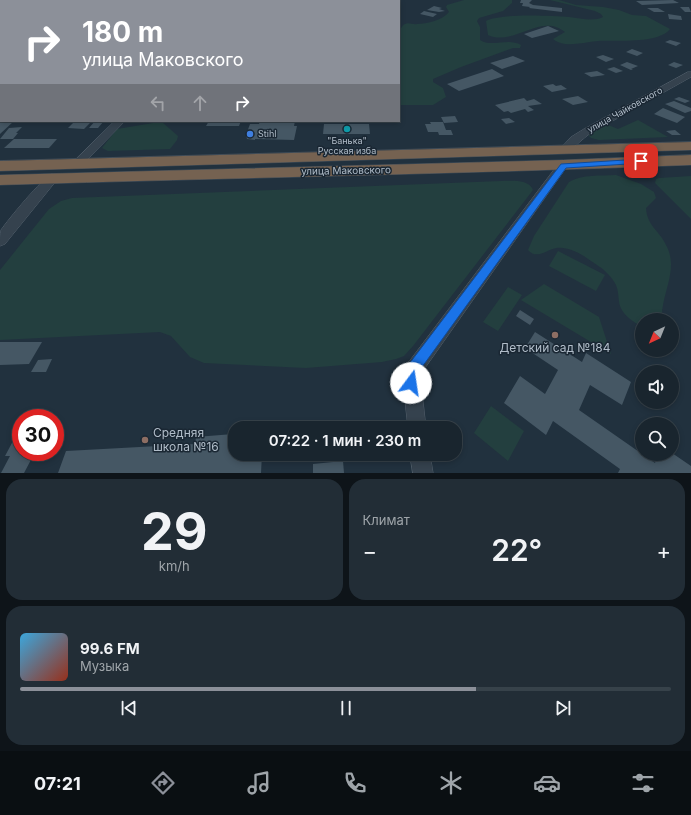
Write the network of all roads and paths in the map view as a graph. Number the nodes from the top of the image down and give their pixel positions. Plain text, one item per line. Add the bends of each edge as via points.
1 (691, 74) edge
2 (119, 122) edge
3 (691, 146) edge
4 (564, 158) junction
5 (691, 160) edge
6 (77, 164) junction
7 (0, 166) edge
8 (52, 178) junction
9 (0, 180) edge
10 (0, 241) edge
11 (416, 421) edge
12 (421, 461) edge
13 (423, 473) edge

1 - 4 street, улица Чайковского via 586,131 570,142
2 - 6 street
3 - 4 highway, улица Маковского via 636,147
4 - 5 highway, улица Маковского
4 - 6 highway, улица Маковского
4 - 8 highway, улица Маковского
4 - 11 street, улица Чайковского via 411,373
6 - 7 highway, улица Маковского
8 - 9 highway, улица Маковского
8 - 10 street
12 - 13 street

